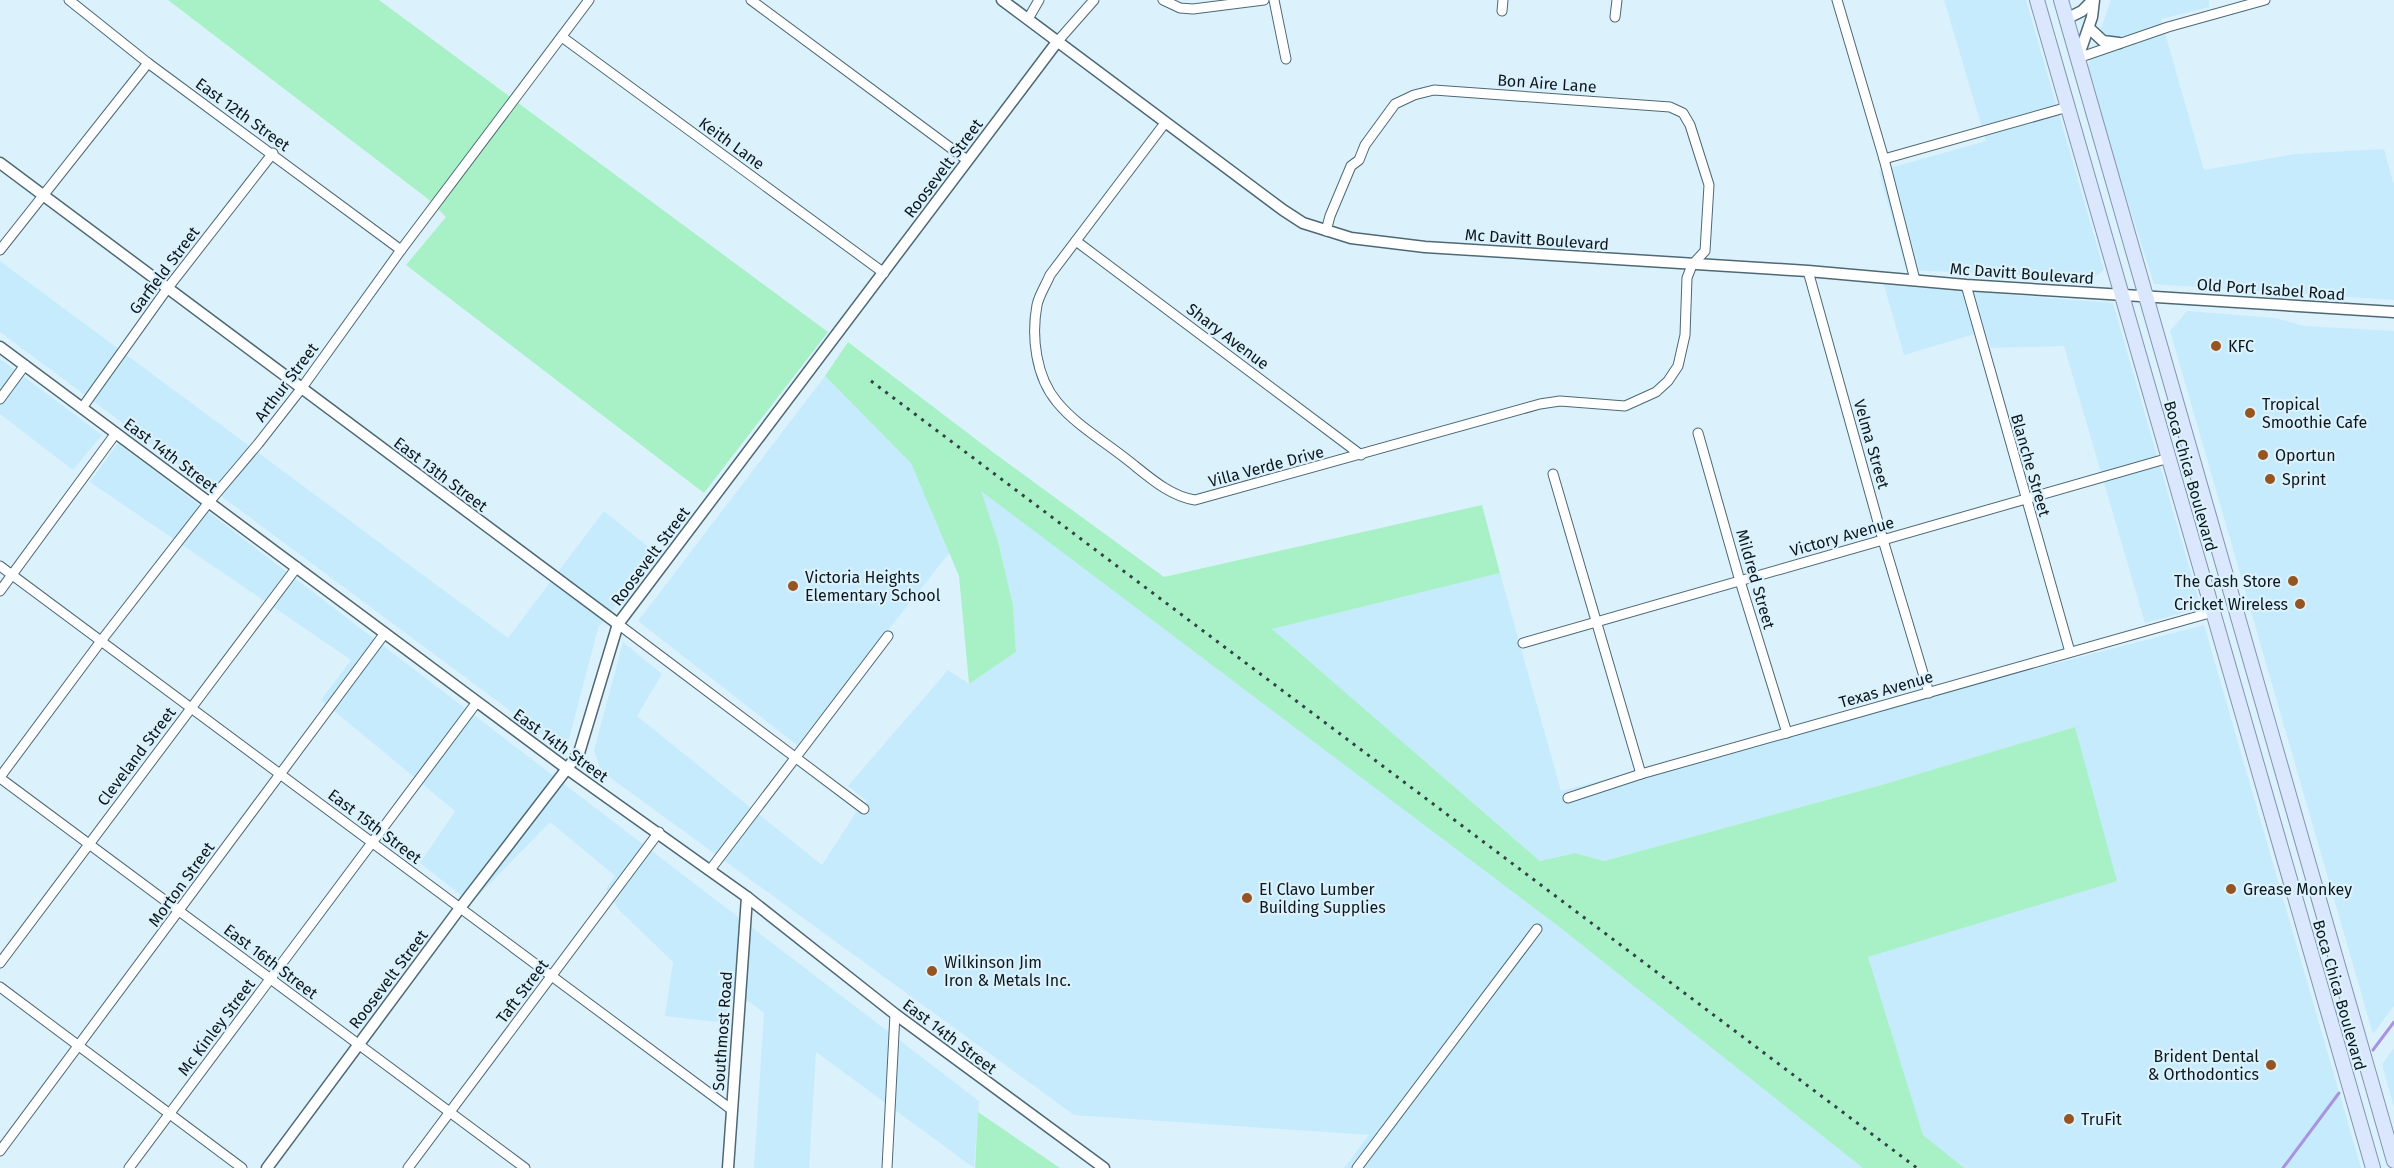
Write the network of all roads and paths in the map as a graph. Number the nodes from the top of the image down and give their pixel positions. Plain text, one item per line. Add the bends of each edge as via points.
1 (69, 0) edge
2 (588, 0) edge
3 (751, 0) edge
4 (1002, 0) edge
5 (1039, 0) edge
6 (1094, 0) edge
7 (1163, 0) edge
8 (1264, 0) edge
9 (1274, 0) edge
10 (1503, 0) edge
11 (1617, 0) edge
12 (1837, 0) edge
13 (2037, 0) edge
14 (2061, 0) edge
15 (2093, 0) edge
16 (2265, 0) edge
17 (1239, 2) edge
18 (1179, 4) edge
19 (1502, 11) dead end
20 (1615, 17) dead end
21 (1028, 19) junction
22 (2066, 20) junction
23 (2089, 28) junction
24 (562, 37) junction
25 (1057, 42) junction
26 (2119, 43) junction
27 (2078, 58) junction
28 (1286, 59) dead end
29 (148, 63) junction
30 (2068, 107) junction
31 (1165, 123) junction
32 (273, 153) junction
33 (1884, 159) junction
34 (967, 160) junction
35 (0, 163) edge
36 (43, 194) junction
37 (1326, 231) junction
38 (1076, 241) junction
39 (0, 250) edge
40 (401, 250) junction
41 (1692, 265) junction
42 (1808, 271) junction
43 (884, 273) junction
44 (1915, 280) junction
45 (1965, 285) junction
46 (167, 289) junction
47 (2122, 294) junction
48 (2145, 295) junction
49 (2394, 312) edge
50 (0, 346) edge
51 (25, 365) junction
52 (301, 389) junction
53 (0, 399) edge
54 (82, 408) junction
55 (116, 433) junction
56 (1698, 433) dead end
57 (1361, 455) junction
58 (2169, 458) junction
59 (1553, 474) dead end
60 (2025, 499) junction
61 (208, 502) junction
62 (1883, 540) junction
63 (0, 566) edge
64 (297, 567) junction
65 (12, 575) junction
66 (1740, 581) junction
67 (0, 591) edge
68 (2213, 612) junction
69 (1597, 622) junction
70 (618, 624) junction
71 (385, 633) junction
72 (888, 636) dead end
73 (101, 641) junction
74 (1523, 643) dead end
75 (2070, 652) junction
76 (1929, 693) junction
77 (477, 702) junction
78 (191, 708) junction
79 (1787, 733) junction
80 (797, 757) junction
81 (566, 768) junction
82 (280, 774) junction
83 (1641, 774) junction
84 (0, 777) edge
85 (1568, 798) dead end
86 (864, 809) dead end
87 (659, 832) junction
88 (372, 843) junction
89 (89, 844) junction
90 (710, 870) junction
91 (747, 897) junction
92 (460, 908) junction
93 (179, 911) junction
94 (1537, 929) dead end
95 (0, 963) edge
96 (552, 976) junction
97 (270, 979) junction
98 (0, 987) edge
99 (895, 1014) junction
100 (358, 1044) junction
101 (79, 1046) junction
102 (732, 1110) junction
103 (450, 1112) junction
104 (170, 1114) junction
105 (0, 1151) edge
106 (2394, 1161) edge
107 (129, 1168) edge
108 (242, 1168) edge
109 (267, 1168) edge
110 (408, 1168) edge
111 (525, 1168) edge
112 (728, 1168) edge
113 (887, 1168) edge
114 (1104, 1168) edge
115 (1357, 1168) edge
116 (2373, 1168) edge

1 - 29 street, East 12th Street
2 - 24 street, Arthur Street
3 - 34 street
4 - 21 street, Mc Davitt Boulevard
5 - 21 street
6 - 25 street
7 - 18 street
8 - 17 street
9 - 28 street
10 - 19 street
11 - 20 street
12 - 33 street
13 - 30 main road, Boca Chica Boulevard
14 - 22 main road, Boca Chica Boulevard
15 - 22 street
15 - 23 street
16 - 26 street
17 - 18 street via 1193,9
21 - 25 street, Mc Davitt Boulevard
22 - 27 main road, Boca Chica Boulevard
23 - 26 street via 2103,41
23 - 27 street
24 - 40 street, Arthur Street
24 - 43 street, Keith Lane
25 - 31 street, Mc Davitt Boulevard
25 - 34 street, Roosevelt Street
26 - 27 street
27 - 48 main road, Boca Chica Boulevard
29 - 32 street, East 12th Street
29 - 36 street
30 - 33 street
30 - 47 main road, Boca Chica Boulevard
31 - 37 street, Mc Davitt Boulevard via 1283,210
31 - 38 street, Villa Verde Drive
32 - 40 street, East 12th Street
32 - 46 street, Garfield Street
33 - 44 street
34 - 43 street, Roosevelt Street
35 - 36 street, East 13th Street
36 - 39 street
36 - 46 street, East 13th Street
37 - 41 street, Mc Davitt Boulevard via 1425,247
37 - 41 street, Bon Aire Lane via 1351,166 1359,160 1365,145 1395,104 1414,95 1434,90 1670,107 1683,113 1690,125 1709,185 1705,251
38 - 57 street, Shary Avenue
38 - 57 street, Villa Verde Drive via 1050,275 1038,304 1035,326 1047,388 1072,417 1157,482 1182,498 1195,500
40 - 52 street, Arthur Street
41 - 42 street, Mc Davitt Boulevard
41 - 57 street, Villa Verde Drive via 1687,279 1683,353 1668,381 1648,397 1625,406 1560,401 1540,404
42 - 44 street, Mc Davitt Boulevard
42 - 62 street, Velma Street
43 - 70 street, Roosevelt Street
44 - 45 street, Mc Davitt Boulevard
45 - 47 street, Mc Davitt Boulevard
45 - 60 street, Blanche Street
46 - 52 street, East 13th Street
46 - 54 street, Garfield Street
47 - 48 street, Mc Davitt Boulevard
47 - 58 main road, Boca Chica Boulevard
48 - 49 street, Old Port Isabel Road
48 - 106 main road, Boca Chica Boulevard
50 - 51 street, East 14th Street
51 - 53 street
51 - 54 street, East 14th Street
52 - 61 street, Arthur Street
52 - 70 street, East 13th Street
54 - 55 street, East 14th Street
55 - 61 street, East 14th Street
55 - 65 street
56 - 66 street, Mildred Street
58 - 60 street, Victory Avenue
58 - 68 main road, Boca Chica Boulevard
59 - 69 street
60 - 62 street, Victory Avenue
60 - 75 street, Blanche Street
61 - 64 street, East 14th Street
61 - 73 street, Arthur Street
62 - 66 street, Victory Avenue
62 - 76 street, Velma Street
63 - 65 street, East 15th Street
64 - 71 street, East 14th Street
64 - 78 street, Cleveland Street
65 - 67 street
65 - 73 street, East 15th Street
66 - 69 street, Victory Avenue
66 - 79 street, Mildred Street
68 - 75 street, Texas Avenue
68 - 116 main road, Boca Chica Boulevard
69 - 74 street, Victory Avenue
69 - 83 street
70 - 80 street, East 13th Street
70 - 81 street, Roosevelt Street via 579,753
71 - 77 street, East 14th Street
71 - 82 street, Morton Street
72 - 80 street
73 - 78 street, East 15th Street
73 - 84 street, Arthur Street
75 - 76 street, Texas Avenue
76 - 79 street, Texas Avenue
77 - 81 street, East 14th Street
77 - 88 street, Mc Kinley Street
78 - 82 street, East 15th Street
78 - 89 street, Cleveland Street
79 - 83 street, Texas Avenue
80 - 86 street, East 13th Street
80 - 90 street
81 - 87 street, East 14th Street
81 - 92 street, Roosevelt Street
82 - 88 street, East 15th Street
82 - 93 street, Morton Street
83 - 85 street, Texas Avenue
84 - 89 street, East 16th Street
87 - 90 street, East 14th Street
87 - 96 street, Taft Street
88 - 92 street, East 15th Street
88 - 97 street, Mc Kinley Street
89 - 93 street, East 16th Street
89 - 95 street, Cleveland Street
90 - 91 street, East 14th Street
91 - 99 street, East 14th Street
91 - 102 street, Southmost Road
92 - 96 street, East 15th Street
92 - 100 street, Roosevelt Street
93 - 97 street, East 16th Street
93 - 101 street, Morton Street
94 - 115 street
96 - 102 street, East 15th Street
96 - 103 street, Taft Street
97 - 100 street, East 16th Street
97 - 104 street, Mc Kinley Street
98 - 101 street
99 - 113 street
99 - 114 street, East 14th Street
100 - 103 street, East 16th Street
100 - 109 street, Roosevelt Street
101 - 104 street
101 - 105 street, Morton Street
102 - 112 street, Southmost Road
103 - 110 street, Taft Street
103 - 111 street, East 16th Street
104 - 107 street, Mc Kinley Street
104 - 108 street

